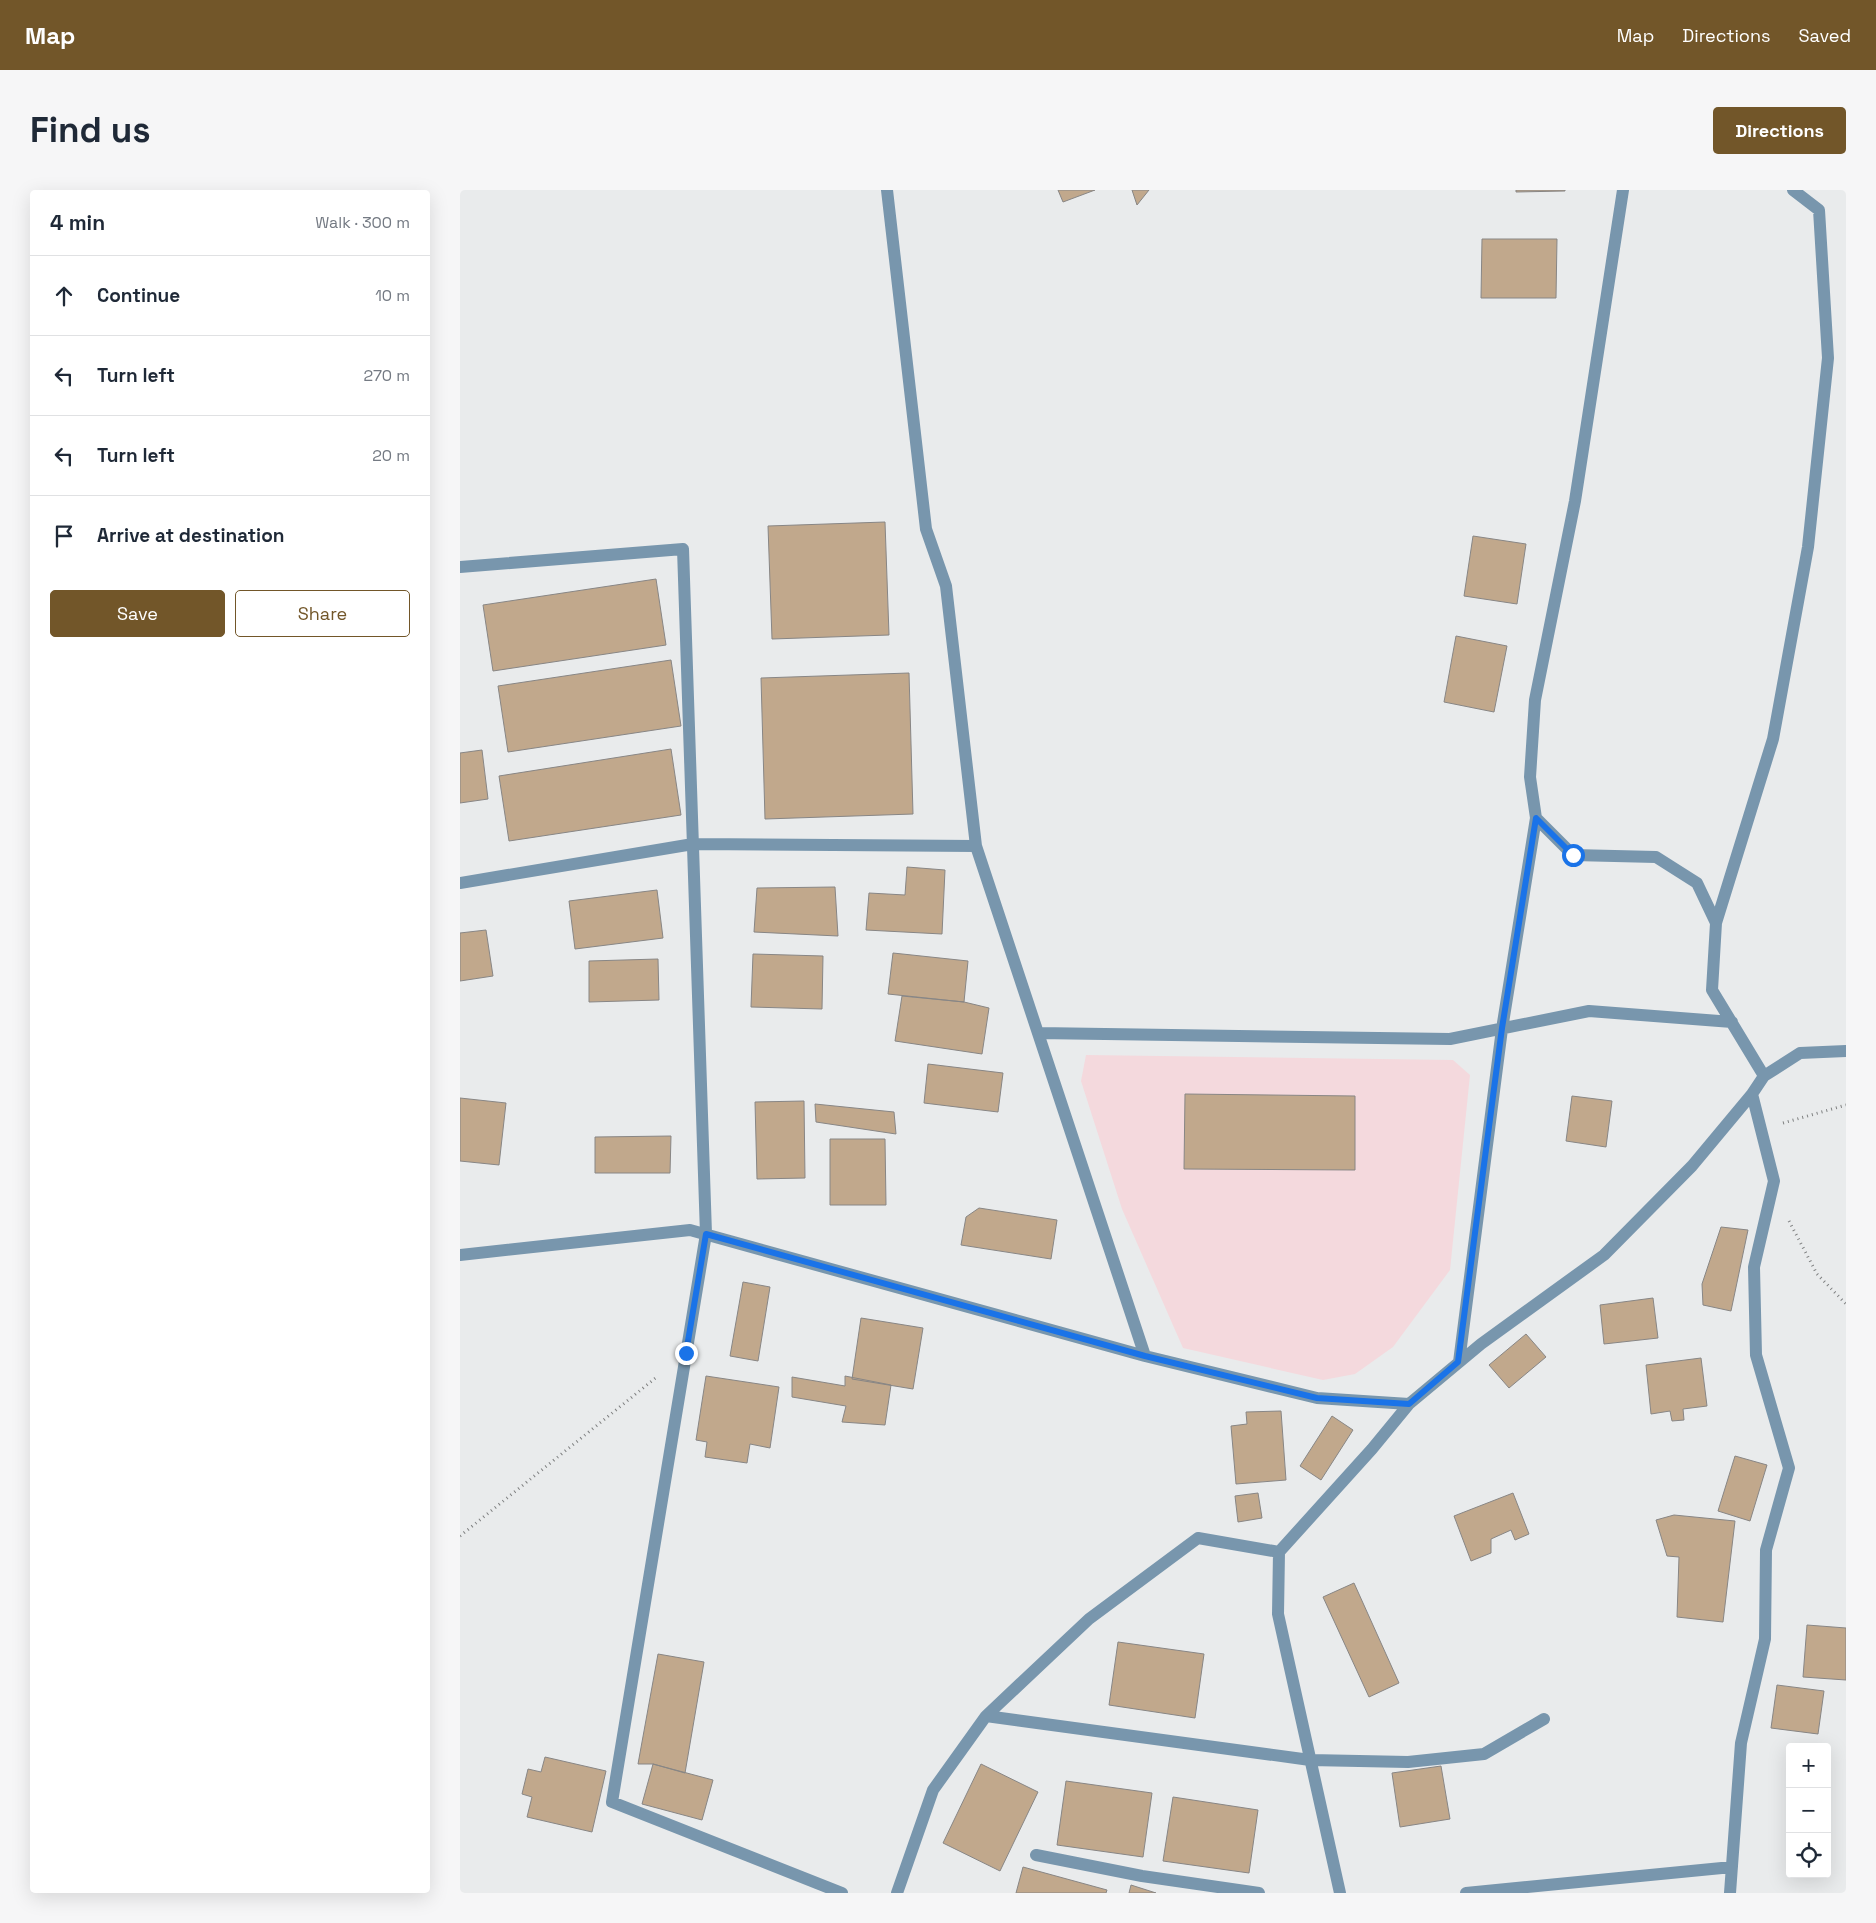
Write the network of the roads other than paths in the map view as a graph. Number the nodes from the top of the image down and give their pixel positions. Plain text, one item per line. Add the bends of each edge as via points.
1 (887, 190) edge
2 (1623, 190) edge
3 (1793, 190) edge
4 (460, 567) edge
5 (1536, 818) junction
6 (692, 844) junction
7 (976, 846) junction
8 (460, 883) edge
9 (1716, 923) junction
10 (1732, 1022) junction
11 (1502, 1028) junction
12 (1038, 1033) junction
13 (1846, 1051) edge
14 (1764, 1076) junction
15 (1752, 1094) junction
16 (706, 1234) junction
17 (460, 1254) edge
18 (1145, 1356) junction
19 (1458, 1362) junction
20 (1409, 1404) junction
21 (1279, 1552) junction
22 (986, 1716) junction
23 (1544, 1719) dead end
24 (1310, 1760) junction
25 (1036, 1855) dead end
26 (1732, 1867) junction
27 (842, 1893) edge
28 (897, 1893) edge
29 (1259, 1893) edge
30 (1340, 1893) edge
31 (1466, 1893) edge
32 (1730, 1893) edge

1 - 7 street via 926,529 946,586
2 - 5 street via 1575,501 1535,700 1530,777
3 - 9 street via 1819,210 1828,358 1808,547 1772,739
4 - 6 street via 683,549
5 - 9 street via 1573,855 1656,857 1697,883
5 - 11 street
6 - 7 street
6 - 8 street
6 - 16 street
7 - 12 street
9 - 10 street via 1712,990
10 - 11 street via 1589,1011
10 - 14 street
11 - 12 street via 1450,1039
11 - 19 street
12 - 18 street
13 - 14 street via 1800,1053
14 - 15 street
15 - 19 street via 1692,1166 1604,1255
15 - 26 street via 1774,1180 1754,1267 1756,1355 1789,1468 1766,1550 1765,1639 1741,1743
16 - 17 street via 690,1230
16 - 18 street
16 - 27 street via 612,1802
18 - 20 street via 1317,1398
19 - 20 street
20 - 21 street
21 - 22 street via 1198,1538 1089,1619
21 - 24 street via 1278,1614
22 - 24 street
22 - 28 street via 933,1790
23 - 24 street via 1484,1754 1408,1762
24 - 30 street
25 - 29 street via 1142,1876
26 - 31 street
26 - 32 street

